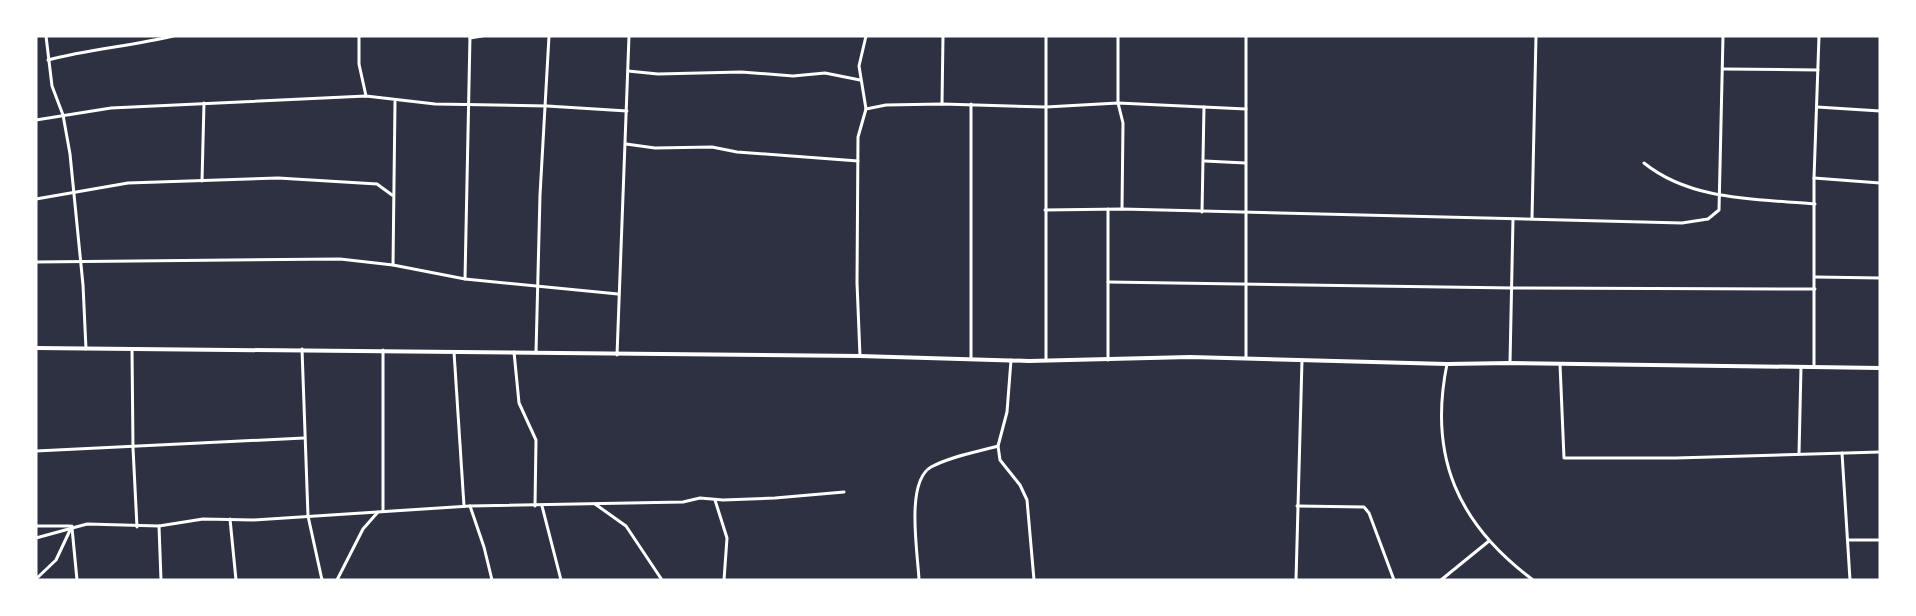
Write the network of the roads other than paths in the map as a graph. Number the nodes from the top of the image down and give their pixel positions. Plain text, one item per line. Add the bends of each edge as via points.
1 (46, 36) edge
2 (173, 36) edge
3 (358, 36) edge
4 (482, 36) edge
5 (549, 36) edge
6 (629, 36) edge
7 (866, 36) edge
8 (943, 36) edge
9 (1046, 36) edge
10 (1118, 36) edge
11 (1246, 36) edge
12 (1536, 36) edge
13 (1723, 36) edge
14 (1819, 36) edge
15 (470, 37) edge
16 (48, 60) junction
17 (1723, 69) junction
18 (1818, 70) junction
19 (628, 72) junction
20 (860, 80) junction
21 (366, 96) junction
22 (395, 101) junction
23 (204, 103) junction
24 (469, 103) junction
25 (1119, 103) junction
26 (942, 104) junction
27 (971, 104) junction
28 (546, 106) junction
29 (1046, 107) junction
30 (1204, 107) junction
31 (1817, 107) junction
32 (866, 109) junction
33 (1246, 109) junction
34 (627, 111) junction
35 (1880, 111) edge
36 (63, 115) junction
37 (36, 120) edge
38 (626, 144) junction
39 (858, 161) junction
40 (1204, 161) junction
41 (1245, 163) junction
42 (1644, 163) dead end
43 (1814, 178) junction
44 (202, 181) junction
45 (1880, 183) edge
46 (74, 193) junction
47 (392, 195) junction
48 (1718, 196) junction
49 (36, 199) edge
50 (1815, 204) junction
51 (1108, 209) junction
52 (1122, 209) junction
53 (1046, 210) junction
54 (1202, 212) junction
55 (1245, 214) junction
56 (1514, 219) junction
57 (1532, 219) junction
58 (36, 262) edge
59 (81, 263) junction
60 (393, 265) junction
61 (1815, 277) junction
62 (1880, 278) edge
63 (465, 279) junction
64 (1108, 282) junction
65 (537, 284) junction
66 (1247, 284) junction
67 (1513, 288) junction
68 (1815, 288) junction
69 (618, 294) junction
70 (132, 347) junction
71 (36, 348) edge
72 (86, 349) junction
73 (302, 349) junction
74 (382, 351) junction
75 (454, 351) junction
76 (514, 352) junction
77 (536, 353) junction
78 (617, 355) junction
79 (860, 356) junction
80 (971, 357) junction
81 (1246, 358) junction
82 (1011, 360) junction
83 (1046, 360) junction
84 (1108, 360) junction
85 (1302, 360) junction
86 (1510, 363) junction
87 (1447, 364) junction
88 (1560, 364) junction
89 (1801, 367) junction
90 (1814, 367) junction
91 (1880, 368) edge
92 (304, 438) junction
93 (998, 446) junction
94 (133, 448) junction
95 (36, 451) edge
96 (1880, 452) edge
97 (1842, 453) junction
98 (1799, 454) junction
99 (844, 492) dead end
100 (715, 499) junction
101 (594, 504) junction
102 (464, 506) junction
103 (470, 506) junction
104 (535, 506) junction
105 (542, 506) junction
106 (1298, 506) junction
107 (381, 512) junction
108 (308, 516) junction
109 (230, 519) junction
110 (36, 526) edge
111 (72, 526) junction
112 (159, 526) junction
113 (137, 527) junction
114 (36, 538) edge
115 (1850, 540) junction
116 (1880, 540) edge
117 (1489, 541) junction
118 (36, 579) edge
119 (76, 580) edge
120 (161, 580) edge
121 (236, 580) edge
122 (322, 580) edge
123 (337, 580) edge
124 (492, 580) edge
125 (561, 580) edge
126 (662, 580) edge
127 (724, 580) edge
128 (919, 580) edge
129 (1034, 580) edge
130 (1296, 580) edge
131 (1394, 580) edge
132 (1441, 580) edge
133 (1533, 580) edge
134 (1850, 580) edge

1 - 16 street
2 - 16 street
3 - 21 street
4 - 15 street
5 - 28 street
6 - 19 street
7 - 20 street
8 - 26 street
9 - 29 street
10 - 25 street
11 - 33 street
12 - 57 street
13 - 17 street
14 - 18 street
15 - 24 street
16 - 36 street
17 - 18 street
17 - 48 street
18 - 31 street
19 - 20 street via 793,76 825,73
19 - 34 street
20 - 32 street
21 - 22 street
21 - 23 street
22 - 24 street
22 - 47 street
23 - 36 street
23 - 44 street
24 - 28 street
24 - 63 street
25 - 29 street
25 - 30 street
25 - 52 street via 1123,123
26 - 27 street
26 - 32 street
27 - 29 street
27 - 80 street
28 - 34 street
28 - 65 street
29 - 53 street
30 - 33 street
30 - 40 street
31 - 35 street
31 - 43 street
32 - 39 street via 858,137
33 - 41 street
34 - 38 street
36 - 37 street
36 - 46 street
38 - 39 street via 712,147
38 - 69 street
39 - 79 street
40 - 41 street
40 - 54 street
41 - 55 street
42 - 48 street via 1656,173
43 - 45 street
43 - 50 street
44 - 46 street via 128,183
44 - 47 street via 377,184
46 - 49 street
46 - 59 street
47 - 60 street
48 - 50 street
48 - 57 street via 1717,214 1694,222
50 - 61 street
51 - 52 street
51 - 53 street
51 - 64 street
52 - 54 street
53 - 83 street
54 - 55 street
55 - 56 street
55 - 66 street
56 - 57 street
56 - 67 street
58 - 59 street
59 - 60 street via 340,259
59 - 72 street
60 - 63 street
61 - 62 street
61 - 68 street
63 - 65 street
64 - 66 street
64 - 84 street
65 - 69 street
65 - 77 street
66 - 67 street
66 - 81 street
67 - 68 street
67 - 86 street
68 - 90 street
69 - 78 street
70 - 72 street
70 - 73 street
70 - 94 street
71 - 72 street
73 - 74 street
73 - 92 street
74 - 75 street
74 - 107 street
75 - 76 street
75 - 102 street
76 - 77 street
76 - 104 street via 519,403 536,440
77 - 78 street
78 - 79 street
79 - 80 street
80 - 82 street
81 - 84 street
81 - 85 street
82 - 83 street
82 - 93 street via 1007,412
83 - 84 street
85 - 87 street
85 - 106 street
86 - 87 street
86 - 88 street
87 - 117 street via 1441,424 1449,467 1456,494
88 - 89 street
88 - 98 street via 1564,458
89 - 90 street
89 - 98 street
90 - 91 street
92 - 94 street
92 - 108 street
93 - 128 street via 943,462 925,473 918,487 916,513
93 - 129 street via 1001,464 1020,485 1029,510
94 - 95 street
94 - 113 street
96 - 97 street
97 - 98 street
97 - 115 street
99 - 100 street via 789,498
100 - 101 street
100 - 127 street via 727,538
101 - 105 street
101 - 126 street via 626,526
102 - 103 street
102 - 107 street
103 - 104 street
103 - 124 street
104 - 105 street
105 - 125 street
106 - 130 street
106 - 131 street via 1364,507
107 - 108 street
107 - 123 street via 363,529
108 - 109 street
108 - 122 street
109 - 112 street
109 - 121 street
110 - 111 street
111 - 113 street
111 - 114 street
111 - 118 street via 56,560
111 - 119 street
112 - 113 street
112 - 120 street
115 - 116 street
115 - 134 street
117 - 132 street
117 - 133 street

